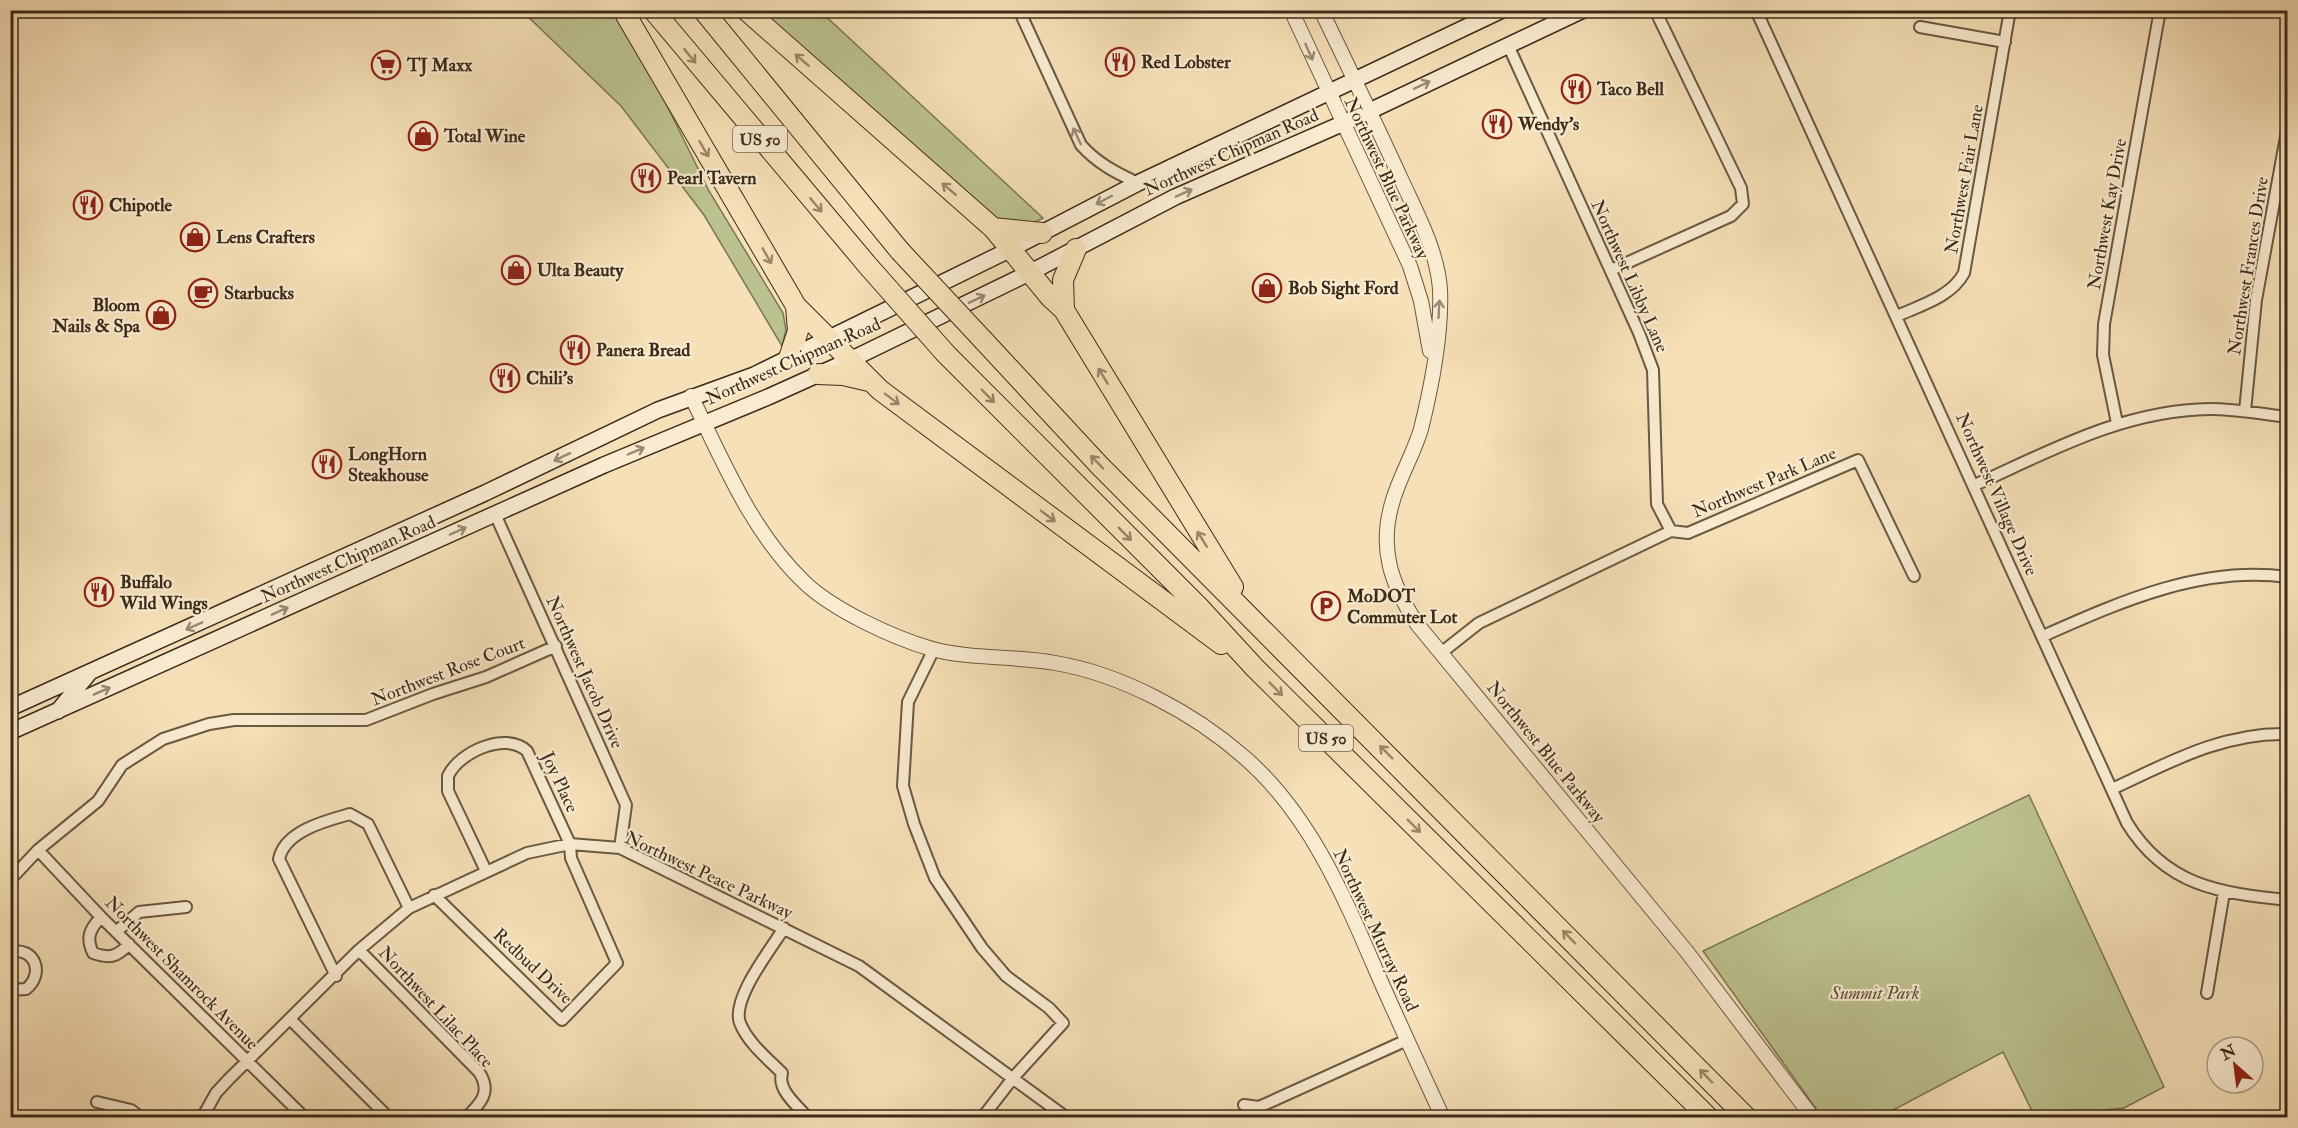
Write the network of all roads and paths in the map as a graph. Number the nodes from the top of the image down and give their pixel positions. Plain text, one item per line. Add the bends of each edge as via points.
1 (623, 10) edge
2 (653, 10) edge
3 (702, 10) edge
4 (746, 10) edge
5 (1019, 10) edge
6 (1291, 10) edge
7 (1321, 10) edge
8 (1502, 10) edge
9 (1583, 10) edge
10 (1655, 10) edge
11 (1756, 10) edge
12 (2010, 10) edge
13 (2160, 10) edge
14 (1920, 27) dead end
15 (2005, 42) junction
16 (1508, 45) junction
17 (1355, 80) junction
18 (1328, 93) junction
19 (1370, 111) junction
20 (1341, 124) junction
21 (2288, 126) edge
22 (1138, 183) junction
23 (993, 228) junction
24 (1042, 233) junction
25 (1076, 249) junction
26 (1009, 250) junction
27 (1611, 270) junction
28 (1031, 272) junction
29 (796, 306) junction
30 (1064, 310) junction
31 (1897, 316) junction
32 (827, 338) junction
33 (789, 358) junction
34 (848, 361) junction
35 (1433, 367) junction
36 (818, 374) junction
37 (870, 381) junction
38 (690, 396) junction
39 (2245, 411) junction
40 (2288, 417) edge
41 (704, 422) junction
42 (2117, 423) junction
43 (522, 476) junction
44 (1974, 485) junction
45 (495, 514) junction
46 (1671, 531) junction
47 (1914, 576) dead end
48 (2288, 577) edge
49 (1257, 623) junction
50 (2043, 636) junction
51 (556, 646) junction
52 (934, 649) junction
53 (1441, 653) junction
54 (1256, 668) junction
55 (90, 672) junction
56 (10, 708) edge
57 (58, 711) junction
58 (10, 732) edge
59 (2288, 734) edge
60 (2112, 789) junction
61 (570, 844) junction
62 (620, 848) junction
63 (38, 850) junction
64 (486, 871) junction
65 (10, 880) edge
66 (2224, 892) junction
67 (434, 895) junction
68 (2288, 900) edge
69 (186, 907) dead end
70 (409, 908) junction
71 (101, 917) junction
72 (784, 928) junction
73 (117, 931) junction
74 (129, 944) junction
75 (359, 950) junction
76 (10, 952) edge
77 (336, 976) junction
78 (10, 990) edge
79 (2207, 993) dead end
80 (291, 1020) junction
81 (1407, 1040) junction
82 (248, 1062) junction
83 (1013, 1078) junction
84 (97, 1102) dead end
85 (1244, 1105) dead end
86 (141, 1118) edge
87 (202, 1118) edge
88 (305, 1118) edge
89 (389, 1118) edge
90 (466, 1118) edge
91 (808, 1118) edge
92 (982, 1118) edge
93 (1067, 1118) edge
94 (1443, 1118) edge
95 (1709, 1118) edge
96 (1747, 1118) edge
97 (1813, 1118) edge

1 -> 29 highway
2 -> 54 highway, US 50, bridge via 946,354
49 -> 3 highway, US 50, bridge via 1099,465 900,251
23 -> 4 highway
22 -> 5 street via 1112,171 1081,144
6 -> 18 street, Northwest Blue Parkway
7 - 17 street, Northwest Blue Parkway
8 - 17 main road, Northwest Chipman Road
9 - 16 main road, Northwest Chipman Road
10 - 27 street via 1741,188 1743,204 1731,216
11 - 31 street, Northwest Village Drive
12 - 15 street, Northwest Fair Lane
13 - 42 street, Northwest Kay Drive via 2104,324 2103,355
14 - 15 street
15 - 31 street, Northwest Fair Lane via 1964,273 1958,285 1944,294
19 -> 16 main road, Northwest Chipman Road
16 - 27 street, Northwest Libby Lane
17 - 18 main road, Northwest Chipman Road
17 - 19 street, Northwest Blue Parkway
18 - 20 street, Northwest Blue Parkway
18 - 22 main road, Northwest Chipman Road
19 - 20 main road, Northwest Chipman Road
35 -> 19 street, Northwest Blue Parkway via 1439,309 1437,265
25 -> 20 main road, Northwest Chipman Road via 1175,197
20 - 35 street, Northwest Blue Parkway via 1410,266
21 - 39 street, Northwest Frances Drive via 2256,300
22 -> 24 main road, Northwest Chipman Road
23 - 24 highway
23 - 26 highway
24 - 26 main road, Northwest Chipman Road
25 - 28 main road, Northwest Chipman Road
25 - 30 highway via 1063,280
26 - 28 highway
26 - 32 main road, Northwest Chipman Road
27 - 46 street, Northwest Libby Lane via 1653,370 1657,504
28 - 30 highway
34 -> 28 main road, Northwest Chipman Road
29 - 32 highway
29 - 33 highway via 798,331
49 -> 30 highway
31 - 44 street, Northwest Village Drive
32 - 33 main road, Northwest Chipman Road
32 - 34 highway
33 - 38 main road, Northwest Chipman Road via 754,375
34 - 36 main road, Northwest Chipman Road
34 - 37 highway
35 - 53 street, Northwest Blue Parkway via 1420,430 1392,502 1386,536 1393,583 1417,624
36 - 37 highway
36 - 41 main road, Northwest Chipman Road
37 -> 54 highway via 1155,597
38 - 41 street, Northwest Murray Road
38 -> 43 main road, Northwest Chipman Road
39 - 40 street
39 - 42 street via 2178,411
45 -> 41 main road, Northwest Chipman Road
41 - 52 street, Northwest Murray Road via 752,518 777,554 807,585 872,626
42 - 44 street
43 - 45 main road via 500,498
43 -> 55 main road, Northwest Chipman Road
44 - 50 street, Northwest Village Drive
45 - 51 street, Northwest Jacob Drive
57 -> 45 main road, Northwest Chipman Road
46 - 47 street, Northwest Park Lane via 1688,533 1857,460
46 - 53 street, Northwest Park Lane via 1479,623
48 - 50 street via 2240,575 2186,582 2124,601
96 -> 49 highway, US 50
50 - 60 street, Northwest Village Drive
51 - 62 street, Northwest Jacob Drive via 626,805
51 - 63 street, Northwest Rose Court via 486,677 366,720 234,720 163,739 122,765 98,801
52 - 81 street, Northwest Murray Road via 1055,663 1103,674 1167,704 1243,756 1273,785 1327,863
52 - 83 street via 908,702 903,786 915,824 935,878 982,948 1006,976 1063,1023
53 - 97 street, Northwest Blue Parkway via 1687,952
54 -> 95 highway, US 50
55 - 56 main road, Northwest Chipman Road
55 - 57 main road
57 - 58 main road, Northwest Chipman Road
59 - 60 street via 2243,737 2204,747
60 - 66 street, Northwest Village Drive via 2137,838 2161,864 2201,886
61 - 62 street, Northwest Peace Parkway
61 - 64 street, Northwest Peace Parkway via 527,853
61 - 64 street, Joy Place via 527,751 514,742 497,743 455,764 447,783
61 - 67 street, Redbud Drive via 571,858 617,963 562,1020
62 - 72 street, Northwest Peace Parkway
63 - 65 street, Northwest Rose Court
63 - 71 street, Northwest Shamrock Avenue
64 - 67 street, Northwest Peace Parkway
66 - 68 street, Northwest Village Drive
66 - 79 street
67 - 70 street, Northwest Peace Parkway
69 - 73 street via 139,912
70 - 75 street, Northwest Peace Parkway
70 - 77 street via 368,824 350,814 291,839 282,848 279,859
71 - 73 street, Northwest Shamrock Avenue
71 - 74 street via 89,933 93,953 107,958 118,955
72 - 83 street, Northwest Peace Parkway via 859,966
72 - 91 street via 745,990 738,1010 740,1023 758,1050 782,1072 780,1080 785,1092
73 - 74 street, Northwest Shamrock Avenue
74 - 82 street, Northwest Shamrock Avenue
75 - 77 street, Northwest Peace Parkway
75 - 90 street, Northwest Lilac Place via 485,1081 482,1101
76 - 78 street via 28,955 37,972 26,989
77 - 80 street, Northwest Peace Parkway
80 - 82 street, Northwest Peace Parkway
80 - 89 street
81 - 85 street via 1259,1107
81 - 94 street, Northwest Murray Road
82 - 87 street, Northwest Peace Parkway via 216,1093
82 - 88 street, Northwest Shamrock Avenue
83 - 92 street
83 - 93 street, Northwest Peace Parkway
84 - 86 street via 131,1110

